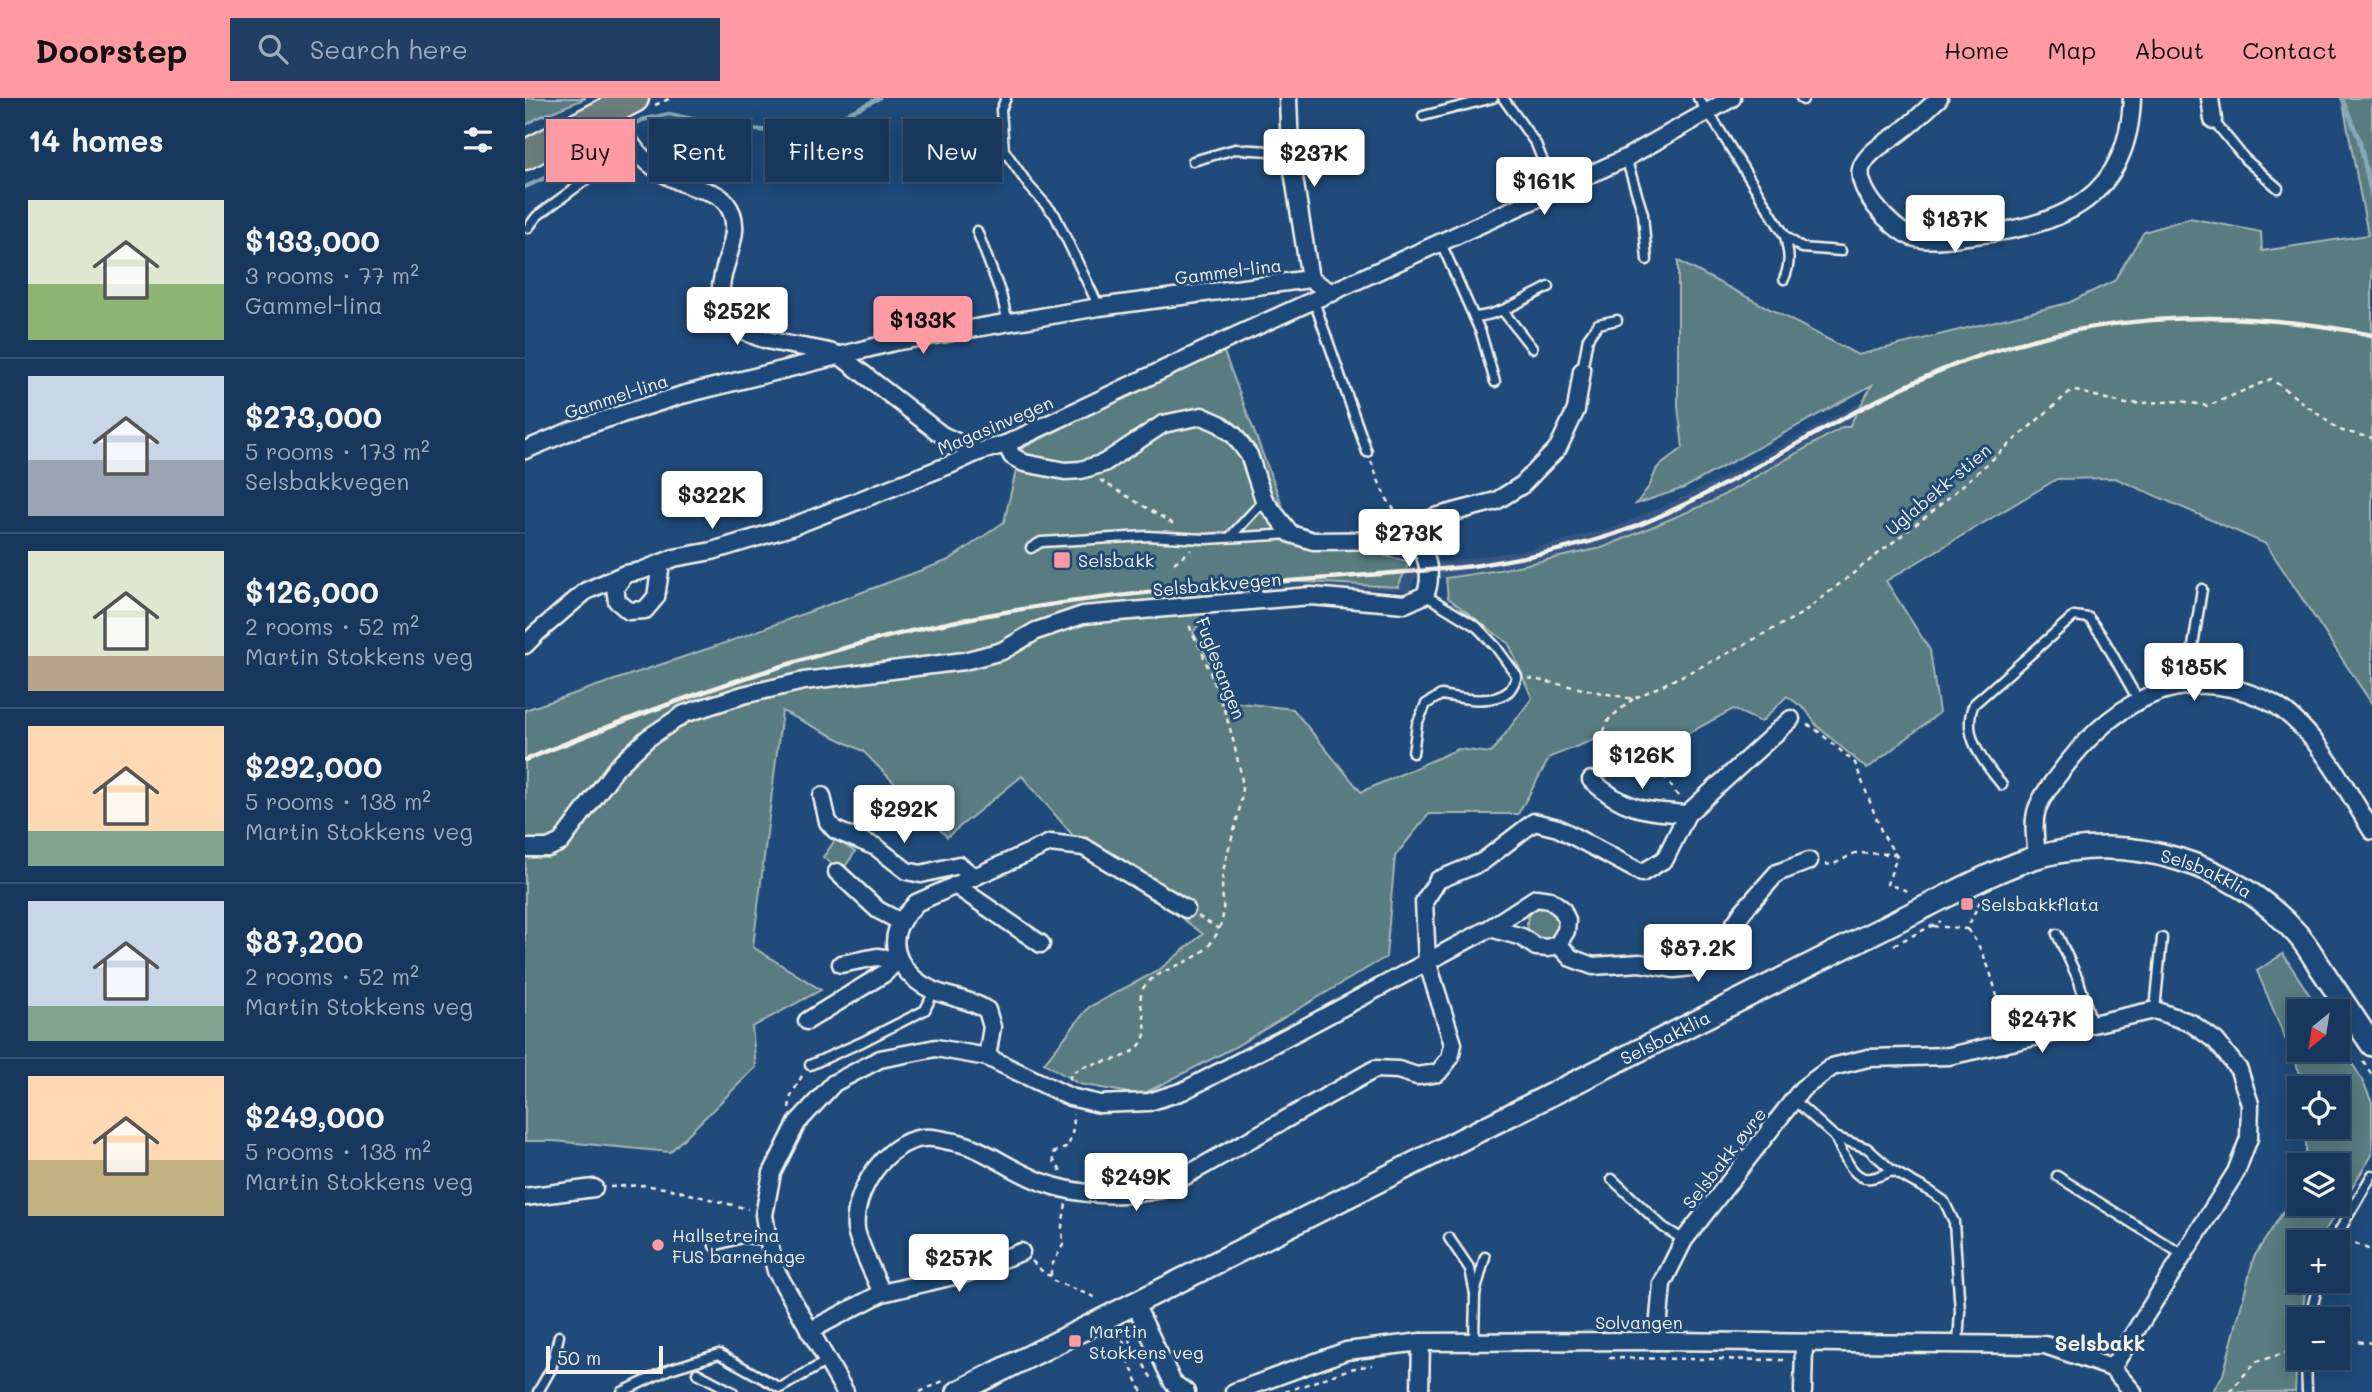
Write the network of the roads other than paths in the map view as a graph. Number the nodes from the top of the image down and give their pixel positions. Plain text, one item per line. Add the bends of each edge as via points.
1 (634, 98) edge
2 (1006, 98) edge
3 (1287, 98) edge
4 (1493, 98) edge
5 (1503, 98) edge
6 (1698, 98) edge
7 (1732, 98) edge
8 (1939, 98) edge
9 (2132, 98) edge
10 (2210, 98) edge
11 (1709, 113) junction
12 (1423, 116) dead end
13 (2213, 120) joint
14 (635, 149) edge
15 (1290, 152) junction
16 (525, 155) edge
17 (1626, 159) junction
18 (1193, 161) dead end
19 (583, 182) edge
20 (2278, 188) dead end
21 (1556, 191) junction
22 (528, 228) dead end
23 (977, 231) dead end
24 (1785, 236) junction
25 (1441, 243) junction
26 (1841, 251) dead end
27 (1647, 260) dead end
28 (1310, 279) junction
29 (1783, 279) dead end
30 (1549, 287) dead end
31 (1332, 293) junction
32 (1314, 301) junction
33 (1099, 307) junction
34 (1503, 311) junction
35 (1474, 317) junction
36 (1616, 320) dead end
37 (1009, 323) junction
38 (1532, 348) dead end
39 (839, 355) junction
40 (1582, 371) joint
41 (1495, 382) dead end
42 (1006, 444) junction
43 (525, 450) edge
44 (978, 452) junction
45 (1367, 452) road end
46 (1264, 500) junction
47 (1291, 534) junction
48 (1416, 535) junction
49 (1230, 537) junction
50 (1031, 548) dead end
51 (661, 564) junction
52 (625, 574) junction
53 (2202, 589) dead end
54 (1425, 595) junction
55 (525, 645) edge
56 (2186, 685) junction
57 (2138, 700) junction
58 (1791, 719) road end
59 (1413, 753) dead end
60 (1591, 780) dead end
61 (2003, 785) dead end
62 (822, 796) dead end
63 (1686, 814) junction
64 (2372, 831) edge
65 (525, 848) edge
66 (2037, 857) junction
67 (1809, 861) road end
68 (838, 872) dead end
69 (974, 877) junction
70 (955, 885) junction
71 (1186, 909) road end
72 (901, 922) junction
73 (1490, 928) junction
74 (2057, 934) dead end
75 (2162, 938) dead end
76 (1041, 944) dead end
77 (1558, 944) junction
78 (897, 960) junction
79 (1427, 961) junction
80 (841, 964) dead end
81 (933, 990) junction
82 (2155, 1010) junction
83 (807, 1021) dead end
84 (2092, 1024) junction
85 (2372, 1045) edge
86 (987, 1057) junction
87 (810, 1065) road end
88 (1794, 1100) junction
89 (1835, 1137) junction
90 (1893, 1171) junction
91 (2372, 1175) edge
92 (2057, 1177) dead end
93 (1612, 1179) dead end
94 (594, 1188) road end
95 (525, 1196) edge
96 (2340, 1230) edge
97 (1449, 1238) dead end
98 (768, 1240) junction
99 (1684, 1240) junction
100 (714, 1246) dead end
101 (1021, 1252) road end
102 (2183, 1255) junction
103 (1485, 1256) dead end
104 (883, 1293) junction
105 (1475, 1294) junction
106 (1135, 1304) junction
107 (809, 1331) junction
108 (559, 1336) dead end
109 (1474, 1341) junction
110 (1657, 1341) junction
111 (1421, 1342) junction
112 (1804, 1343) junction
113 (1958, 1344) junction
114 (827, 1361) junction
115 (2112, 1368) junction
116 (2306, 1370) edge
117 (697, 1373) dead end
118 (777, 1390) edge
119 (538, 1392) edge
120 (622, 1392) edge
121 (733, 1392) edge
122 (845, 1392) edge
123 (958, 1392) edge
124 (1187, 1392) edge
125 (1234, 1392) edge
126 (1420, 1392) edge
127 (1803, 1392) edge
128 (2133, 1392) edge
129 (2307, 1392) edge

1 - 16 highway
2 - 33 lane via 1001,110 1004,149 1055,215
3 - 15 street
4 - 12 lane
5 - 21 lane via 1536,144
6 - 11 lane
7 - 11 street
8 - 9 street via 1861,165 1860,177 1870,200 1913,238 2016,229 2069,210 2110,177 2131,122
10 - 13 street
11 - 17 street
11 - 24 lane
13 - 20 lane via 2245,159
14 - 39 street via 647,164 669,177 717,194 733,214 734,232 721,296 725,311 737,326 753,336
15 - 18 lane via 1235,149
15 - 28 street
17 - 21 street
17 - 27 lane via 1643,215
19 - 22 lane
21 - 25 street
23 - 37 lane
24 - 26 lane via 1802,248
24 - 29 lane via 1790,255
25 - 31 street
25 - 35 lane
28 - 31 street
28 - 33 street, Gammel-lina
30 - 34 lane
31 - 32 street, Magasinvegen
32 - 42 street, Magasinvegen
32 - 45 lane
33 - 37 street, Gammel-lina
34 - 35 lane
34 - 38 lane
35 - 41 lane
36 - 40 lane via 1598,324 1588,338
37 - 39 street, Gammel-lina
39 - 43 street, Gammel-lina via 682,395
39 - 44 street via 942,435
40 - 48 street via 1576,410 1558,448 1522,485 1496,500 1420,524
42 - 44 street, Magasinvegen
42 - 46 street via 1024,463 1081,470 1104,463 1163,424 1202,416 1234,435 1249,455
44 - 51 street, Magasinvegen via 791,527
46 - 47 street
46 - 49 lane
47 - 48 street via 1313,541
47 - 49 lane
48 - 54 street via 1427,564
49 - 50 lane via 1147,536 1041,542
51 - 52 street, Magasinvegen
51 - 52 street via 656,597 645,610 629,611 617,601 615,588
52 - 55 street, Magasinvegen via 586,591
53 - 56 lane
54 - 59 lane via 1477,627 1517,676 1511,690 1499,697 1441,695 1426,704 1417,724
54 - 65 street, Selsbakkvegen via 1405,604 1311,596 1083,615 964,662 804,681 743,695 684,714 648,738 617,767 561,842 548,848
56 - 57 street
56 - 64 street via 2218,684 2242,691 2268,700 2292,717 2327,760
57 - 61 lane via 2089,618 2074,616 1974,704 1969,715 1969,730 1984,762
57 - 66 street via 2077,752 2051,784 2037,810
58 - 63 street
60 - 63 street via 1643,811
62 - 69 street via 828,822 835,830 876,846 907,872 921,874 959,865
63 - 79 street via 1665,859 1642,873 1558,828 1534,822 1482,862 1438,880 1424,902
66 - 85 street, Selsbakklia via 2108,848 2152,853 2203,867 2231,881 2257,897 2300,936
66 - 106 street, Selsbakklia via 1949,895
67 - 77 street via 1777,873 1700,966 1674,969 1640,962 1593,966 1571,958
68 - 72 street via 878,910
69 - 70 street
69 - 71 street via 1050,843 1084,847
70 - 72 street via 916,903
70 - 76 street
72 - 78 street
73 - 77 street via 1522,937 1536,947
73 - 77 street via 1536,898 1550,900 1567,920
73 - 79 street
74 - 84 lane
75 - 82 lane
78 - 80 street via 877,957
78 - 81 street via 915,980
78 - 83 street via 885,973
79 - 86 street via 1182,1091 1149,1102 1100,1104 1070,1097
79 - 104 street via 1453,1044 1439,1073 1417,1076 1375,1069 1162,1189 1133,1195 1067,1189 953,1141 922,1138 895,1149 873,1170 860,1198 856,1230
81 - 86 street via 987,1010 992,1027
81 - 87 lane via 925,1010
82 - 84 street, Selsbakk øvre
82 - 102 street via 2191,1023 2216,1041 2239,1070 2250,1104 2249,1138 2236,1172
84 - 88 street, Selsbakk øvre via 1949,1056 1868,1058 1832,1067
86 - 98 street via 936,1048 880,1059 834,1083 797,1123 772,1173 764,1215
88 - 89 lane
88 - 99 street, Selsbakk øvre
89 - 90 lane via 1867,1148
89 - 90 lane via 1861,1177
90 - 113 lane via 1931,1192 1950,1210 1960,1311
91 - 96 lane
92 - 102 lane
93 - 99 lane via 1663,1227
94 - 95 street
97 - 105 lane via 1469,1269
98 - 100 lane via 741,1238
98 - 107 street via 776,1270
99 - 110 street, Selsbakk øvre via 1662,1284
101 - 104 street via 966,1273
102 - 115 street
103 - 105 lane
104 - 107 street
105 - 109 lane
106 - 123 street, Selsbakklia
106 - 124 street via 1173,1382
107 - 114 street
108 - 119 lane via 551,1369
109 - 110 street, Solvangen
109 - 111 street, Solvangen
110 - 112 street, Solvangen
111 - 125 street, Solvangen via 1346,1351
111 - 126 street
112 - 113 street, Solvangen
112 - 127 street
113 - 115 street, Solvangen via 2045,1345
114 - 118 lane
114 - 122 street
115 - 128 street, Solvangen
116 - 129 lane
117 - 121 lane
118 - 120 lane via 719,1354 670,1369

